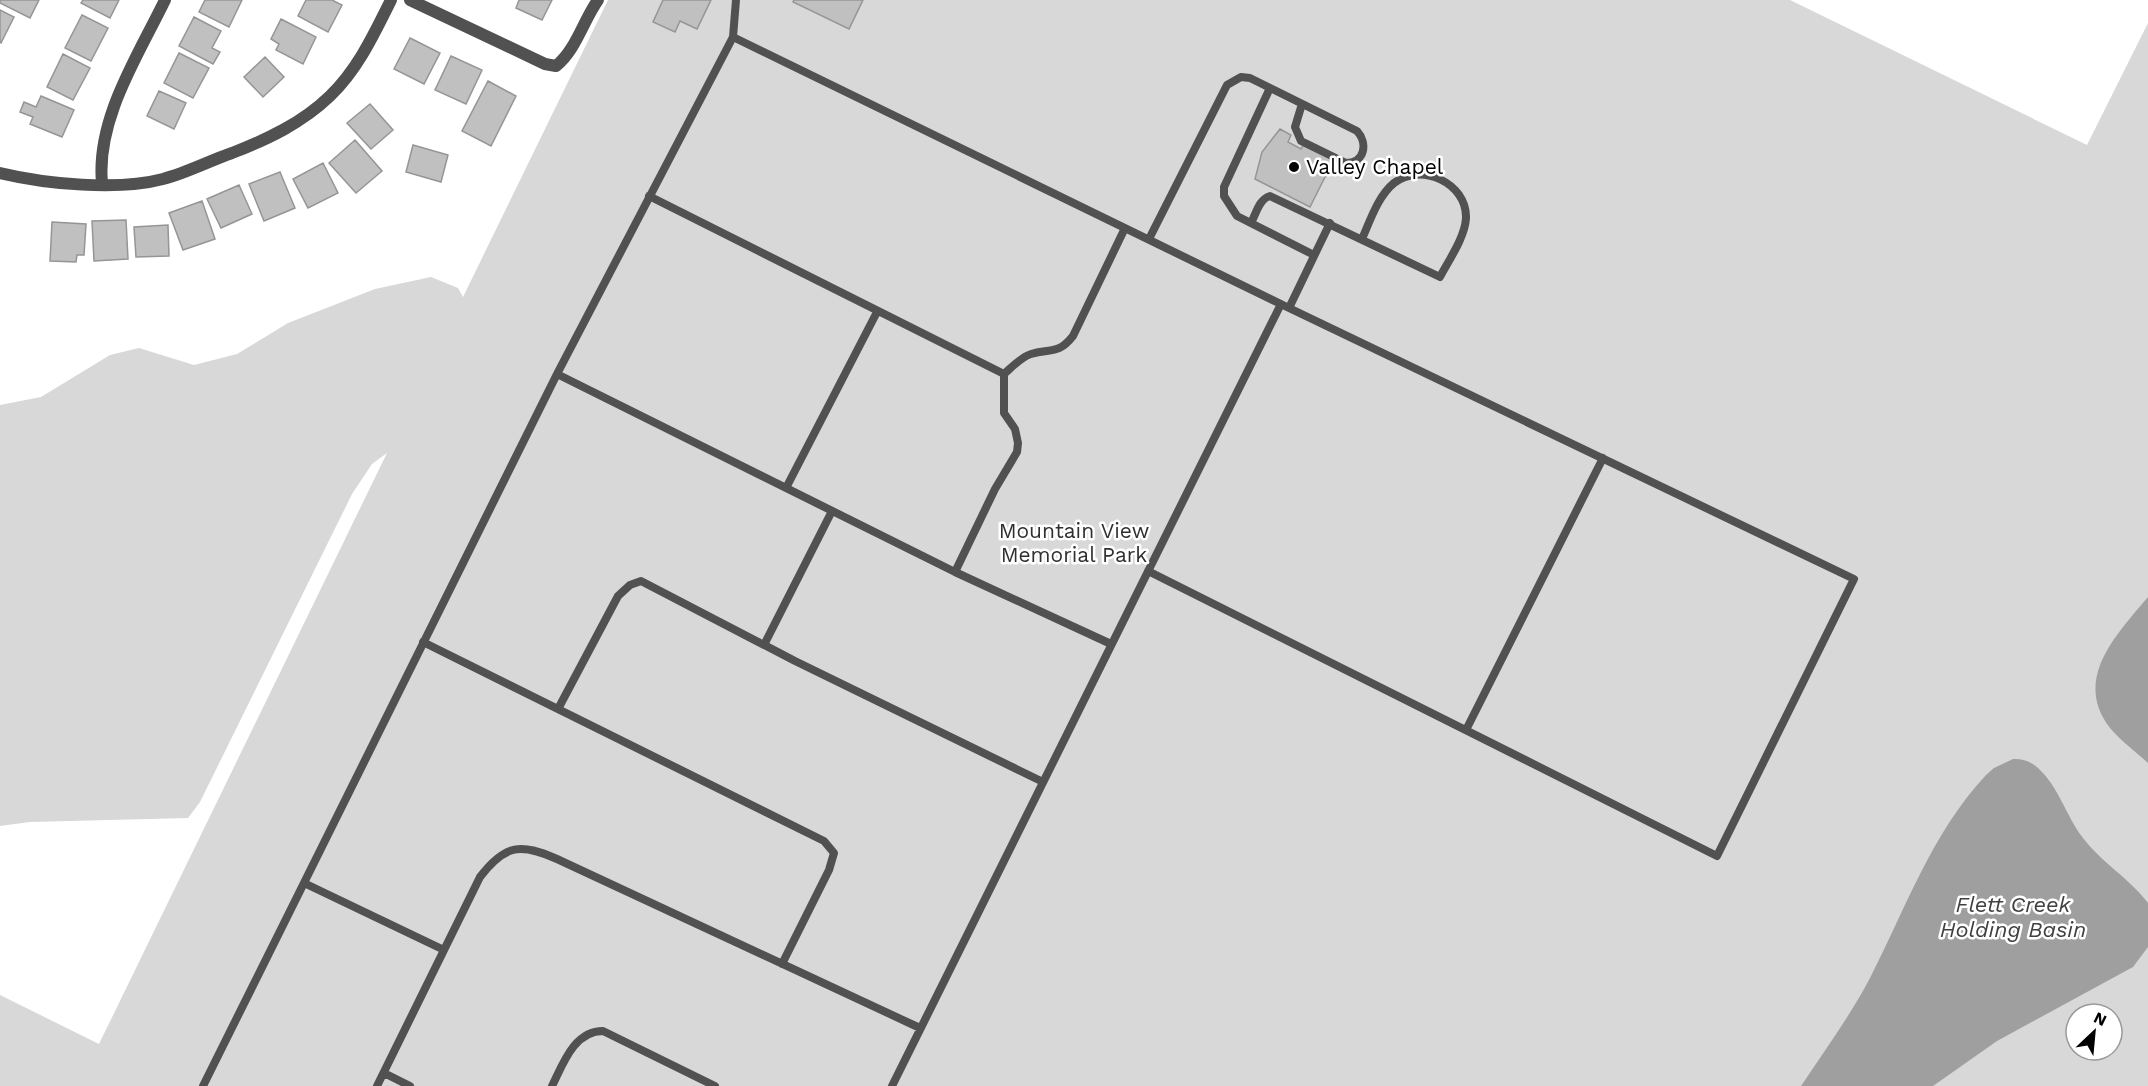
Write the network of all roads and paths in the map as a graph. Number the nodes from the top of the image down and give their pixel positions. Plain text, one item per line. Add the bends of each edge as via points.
1 (165, 0) edge
2 (391, 0) edge
3 (410, 0) edge
4 (598, 0) edge
5 (736, 0) edge
6 (733, 36) junction
7 (1270, 88) junction
8 (1302, 104) junction
9 (0, 173) edge
10 (102, 183) junction
11 (649, 196) junction
12 (1251, 223) junction
13 (1330, 224) junction
14 (1125, 228) junction
15 (1149, 239) junction
16 (1362, 239) junction
17 (1314, 255) junction
18 (1281, 304) junction
19 (1289, 308) junction
20 (877, 312) junction
21 (557, 374) junction
22 (1004, 374) junction
23 (1603, 458) junction
24 (786, 488) junction
25 (832, 511) junction
26 (1148, 571) junction
27 (955, 572) junction
28 (423, 642) junction
29 (1111, 644) junction
30 (764, 645) junction
31 (558, 710) junction
32 (1466, 730) junction
33 (1043, 782) junction
34 (304, 883) junction
35 (444, 950) junction
36 (782, 964) junction
37 (920, 1028) junction
38 (384, 1073) junction
39 (203, 1086) edge
40 (377, 1086) edge
41 (410, 1086) edge
42 (552, 1086) edge
43 (715, 1086) edge
44 (892, 1086) edge

1 - 10 street via 111,117 104,143
2 - 10 street via 354,68 331,95 285,129 164,179
3 - 4 street via 556,66 567,57
5 - 6 lane
6 - 11 lane
6 - 14 lane
7 - 8 lane
7 - 12 lane via 1224,187 1229,206 1237,216
7 - 15 lane via 1241,77 1227,84
8 - 8 lane via 1357,130 1364,144 1359,159 1346,163 1302,141 1295,127
9 - 10 street via 47,183
11 - 20 lane
11 - 21 lane
12 - 13 lane via 1261,203 1270,196
12 - 17 lane
13 - 16 lane
13 - 17 lane
14 - 15 lane
14 - 22 lane via 1065,346 1029,354
15 - 18 lane
16 - 16 lane via 1440,277 1465,224 1461,198 1438,178 1422,174 1405,177 1388,189
17 - 19 lane
18 - 19 lane
18 - 26 lane
19 - 23 lane
20 - 22 lane
20 - 24 lane
21 - 24 lane
21 - 28 lane
22 - 27 lane via 1004,413 1015,429 1017,452
23 - 32 lane
23 - 32 lane via 1854,579 1717,856
24 - 25 lane
25 - 27 lane
25 - 30 lane
26 - 29 lane
26 - 32 lane
27 - 29 lane
28 - 31 lane
28 - 34 lane
29 - 33 lane
30 - 31 lane via 641,581 618,596
30 - 33 lane
31 - 36 lane via 824,841 834,853 829,870
33 - 37 lane
34 - 35 lane
34 - 39 lane
35 - 36 lane via 489,864 507,850 528,848
35 - 38 lane
36 - 37 lane
37 - 44 lane
38 - 40 lane
38 - 41 lane
42 - 43 lane via 575,1045 589,1034 603,1031

